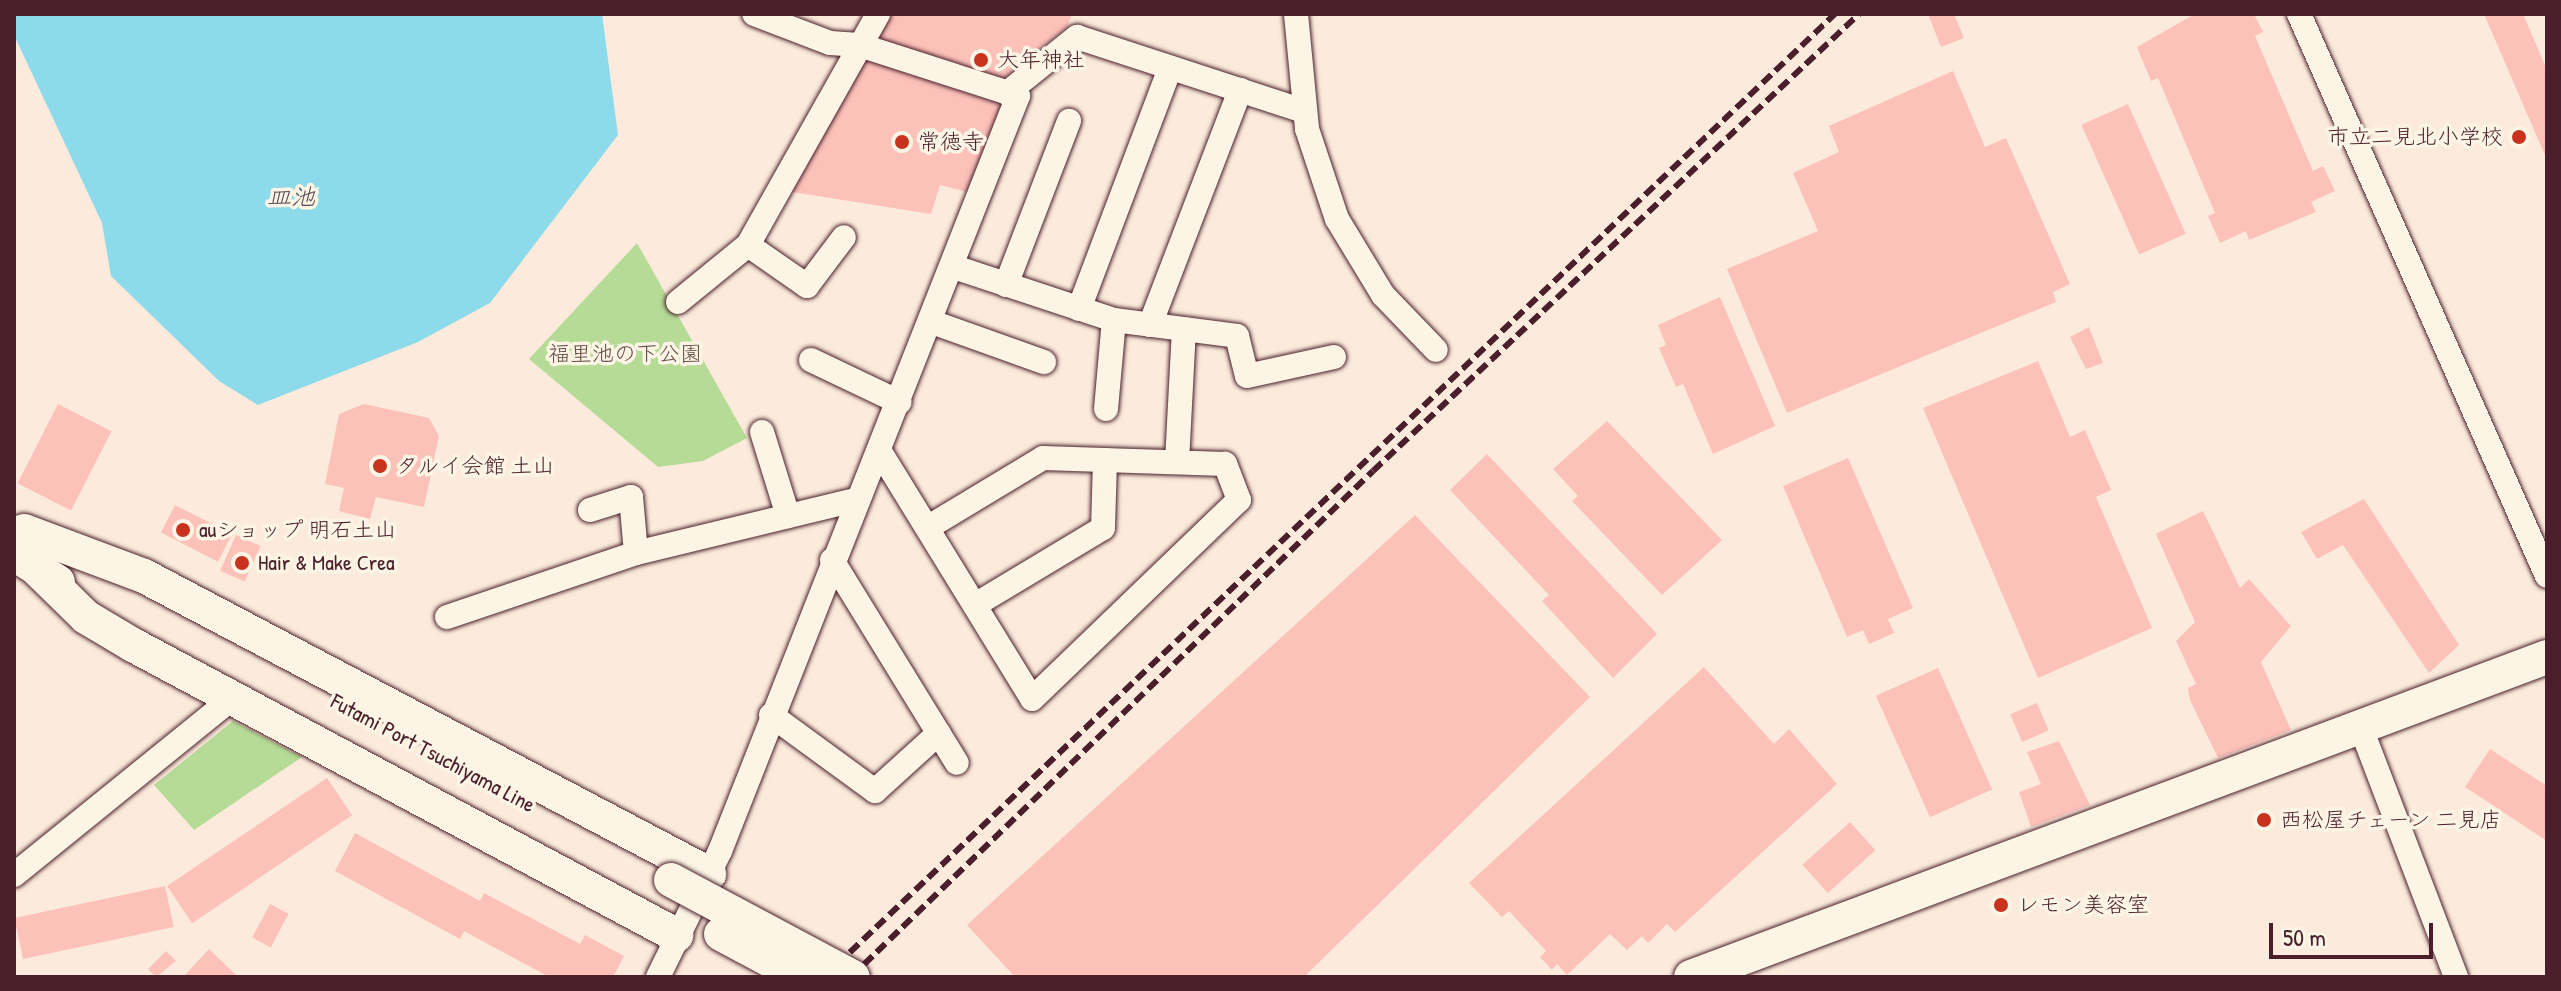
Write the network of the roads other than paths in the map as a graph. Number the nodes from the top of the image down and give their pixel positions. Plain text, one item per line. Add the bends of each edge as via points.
1 (754, 14) edge
2 (878, 14) edge
3 (1296, 14) edge
4 (2299, 14) edge
5 (859, 45) junction
6 (1170, 68) junction
7 (1240, 90) junction
8 (1007, 93) junction
9 (1303, 111) junction
10 (1069, 121) dead end
11 (844, 237) dead end
12 (748, 245) junction
13 (954, 267) junction
14 (1006, 285) junction
15 (678, 302) dead end
16 (1079, 309) junction
17 (1114, 320) junction
18 (932, 322) junction
19 (1150, 325) junction
20 (1184, 329) junction
21 (1436, 350) dead end
22 (1334, 357) dead end
23 (811, 360) dead end
24 (1044, 362) dead end
25 (899, 402) junction
26 (1106, 409) dead end
27 (762, 432) dead end
28 (879, 450) junction
29 (1105, 460) junction
30 (1177, 462) junction
31 (859, 499) junction
32 (590, 510) dead end
33 (788, 516) junction
34 (927, 528) junction
35 (22, 546) edge
36 (636, 553) junction
37 (832, 560) junction
38 (2547, 576) edge
39 (975, 605) junction
40 (447, 617) dead end
41 (2547, 657) edge
42 (230, 700) junction
43 (771, 715) junction
44 (2361, 728) junction
45 (939, 733) junction
46 (957, 763) dead end
47 (709, 874) junction
48 (14, 875) edge
49 (665, 890) junction
50 (676, 935) junction
51 (658, 977) edge
52 (802, 977) edge
53 (853, 977) edge
54 (1691, 977) edge
55 (2456, 977) edge

1 - 5 street via 830,43
2 - 5 street
3 - 9 street
4 - 38 street
5 - 8 street
5 - 12 street
6 - 7 street
6 - 8 street via 1077,37
6 - 16 street
7 - 9 street
7 - 19 street
8 - 13 street via 1018,96
9 - 21 street via 1337,219 1383,295
10 - 14 street
11 - 12 street via 807,286
12 - 15 street
13 - 14 street
13 - 18 street
14 - 16 street
16 - 17 street
17 - 19 street
17 - 26 street
18 - 24 street
18 - 25 street
19 - 20 street
20 - 22 street via 1237,336 1247,376
20 - 30 street
23 - 25 street
25 - 28 street
27 - 33 street
28 - 31 street
28 - 34 street
29 - 30 street
29 - 34 street via 1043,458
29 - 39 street via 1103,528
30 - 39 street via 1225,464 1239,500 1032,699
31 - 33 street
31 - 37 street
32 - 36 street via 631,497
33 - 36 street
34 - 39 street
35 - 42 main road via 86,617
35 - 47 main road via 144,576
35 - 49 main road, Futami Port Tsuchiyama Line
36 - 40 street
37 - 43 street
37 - 45 street
41 - 44 main road
42 - 48 street
42 - 50 main road
43 - 45 street via 875,791
43 - 47 street
44 - 54 main road
44 - 55 street
45 - 46 street
47 - 50 street
49 - 52 main road, Futami Port Tsuchiyama Line, bridge
49 - 53 main road, Futami Port Tsuchiyama Line, bridge
50 - 51 street

